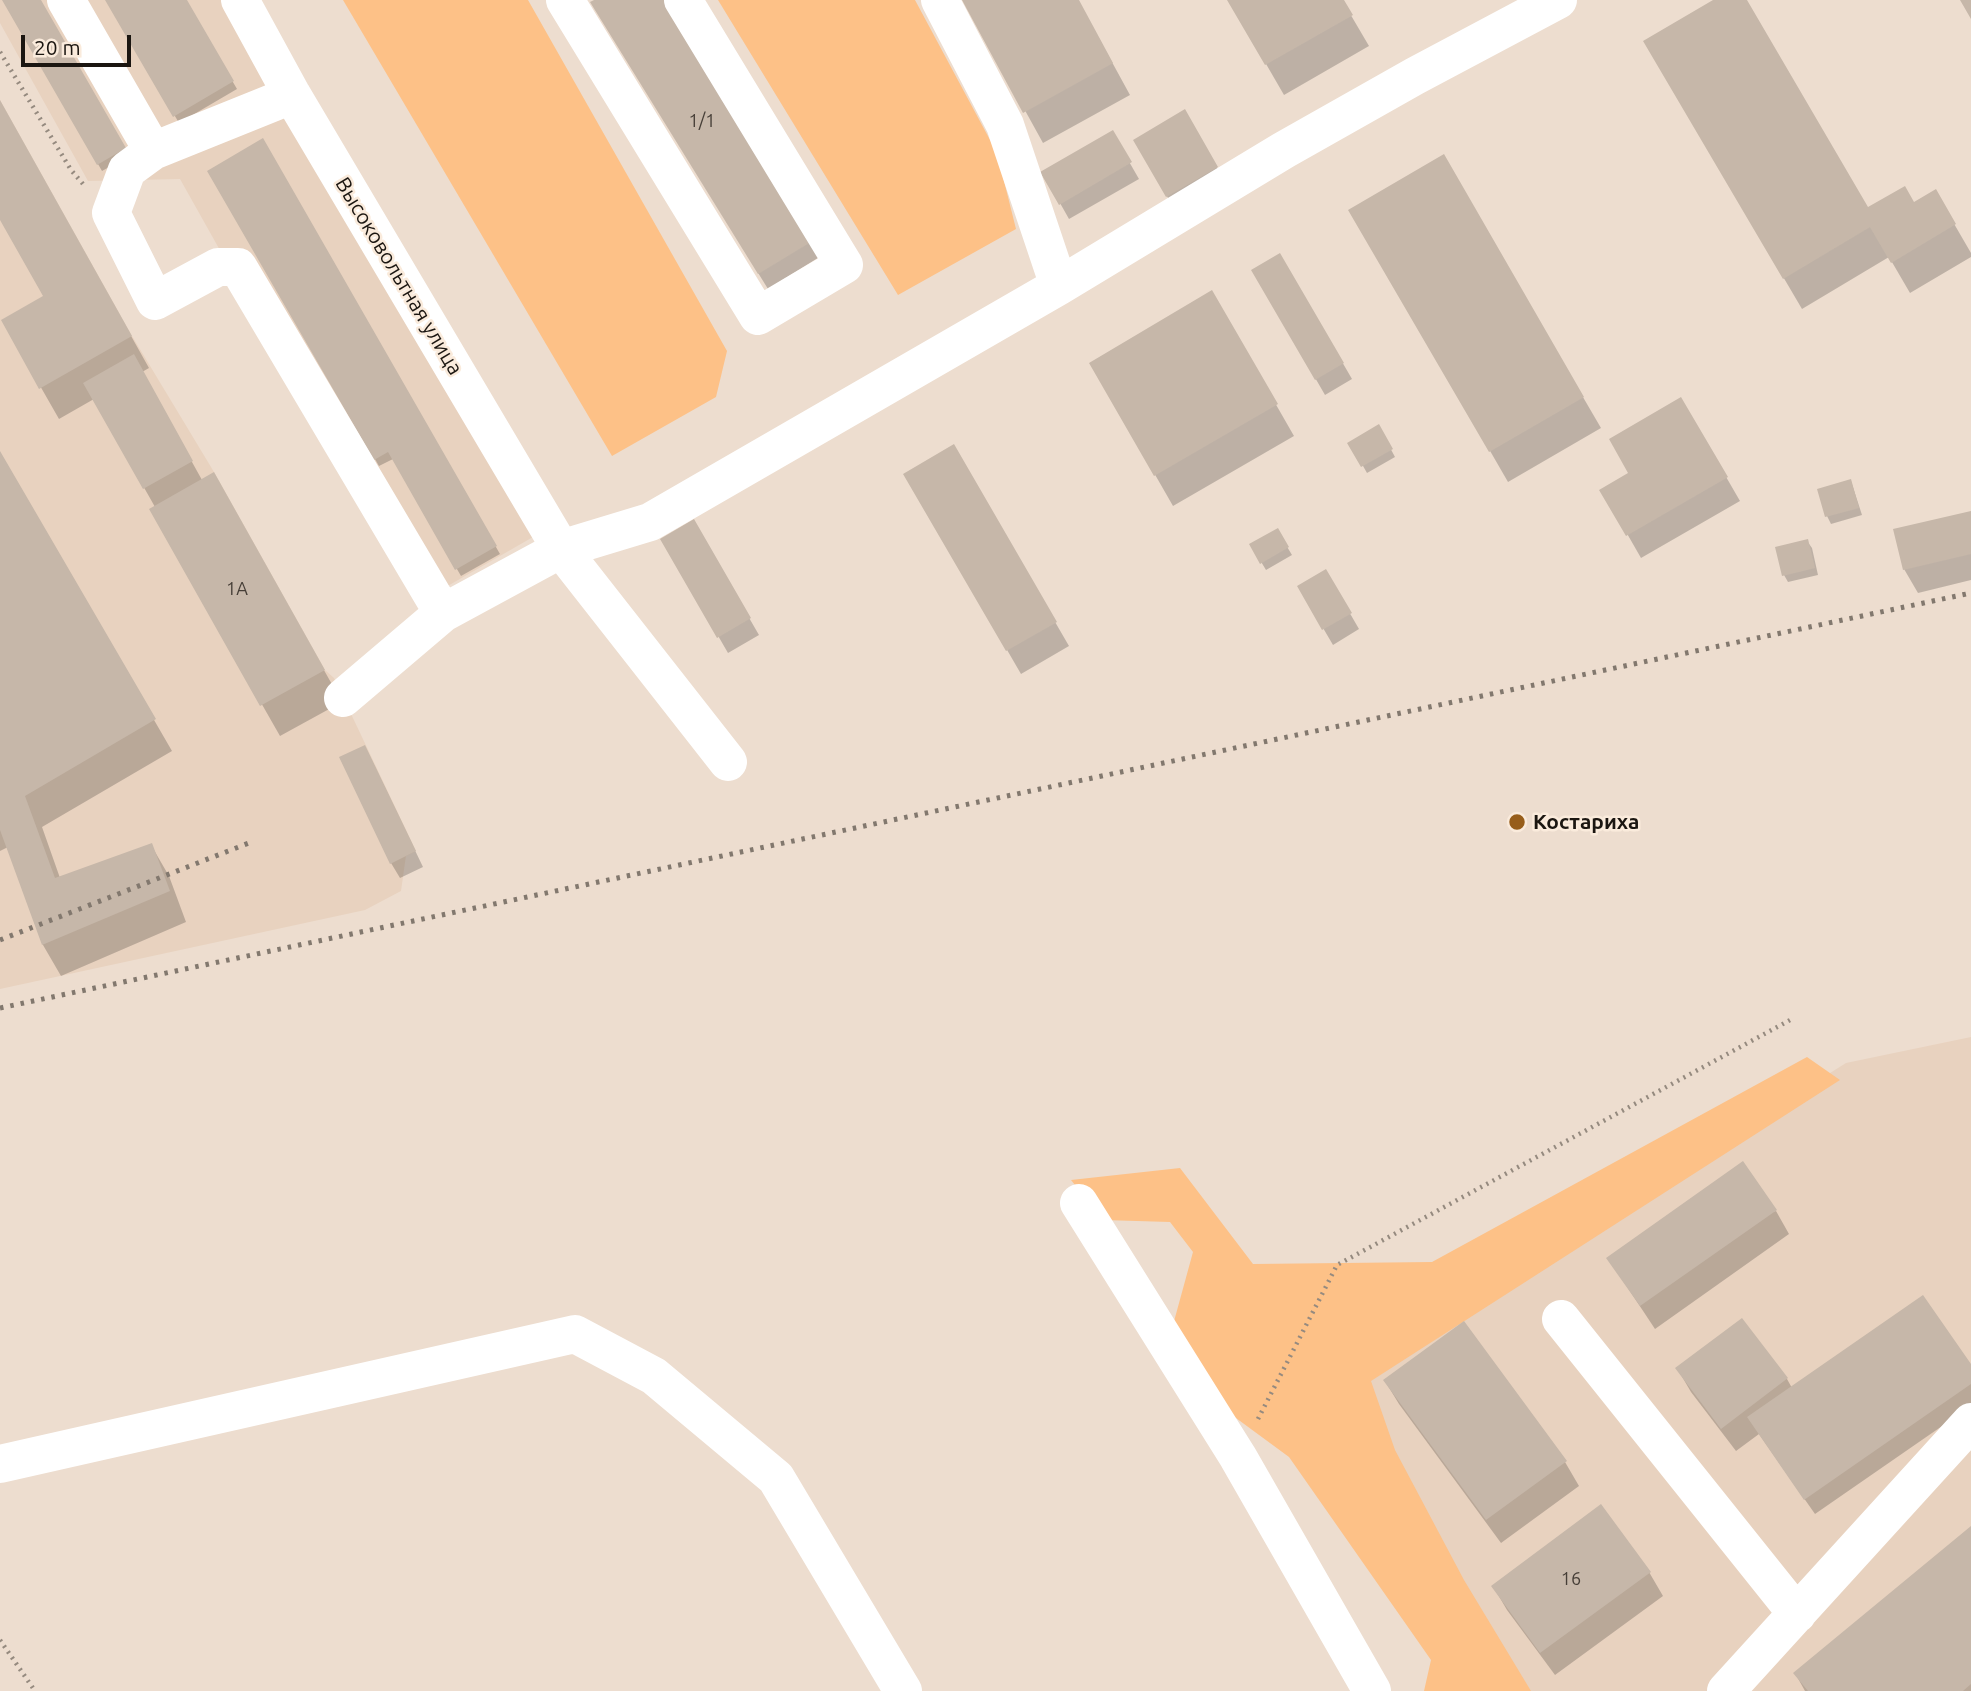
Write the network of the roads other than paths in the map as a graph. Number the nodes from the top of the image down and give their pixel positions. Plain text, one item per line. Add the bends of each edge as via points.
1 (66, 0) edge
2 (240, 0) edge
3 (565, 0) edge
4 (683, 0) edge
5 (940, 0) edge
6 (1558, 0) edge
7 (292, 95) junction
8 (153, 151) junction
9 (1059, 286) junction
10 (561, 549) junction
11 (443, 613) junction
12 (343, 698) dead end
13 (728, 762) dead end
14 (1079, 1203) dead end
15 (1561, 1319) dead end
16 (1971, 1422) edge
17 (0, 1465) edge
18 (1797, 1614) junction
19 (903, 1691) edge
20 (1372, 1691) edge
21 (1726, 1691) edge

1 - 8 street
2 - 7 street, Высоковольтная улица
3 - 4 street via 758,316 845,265
5 - 9 street via 1005,125
6 - 9 street via 1284,150
7 - 8 street
7 - 10 street, Высоковольтная улица
8 - 11 street via 127,170 111,214 155,301 218,267 238,267
9 - 10 street via 650,522
10 - 11 street
10 - 13 street, Высоковольтная улица
11 - 12 street
14 - 20 street via 1238,1457
15 - 18 street
16 - 18 street
17 - 19 street via 575,1334 654,1376 776,1478
18 - 21 street

